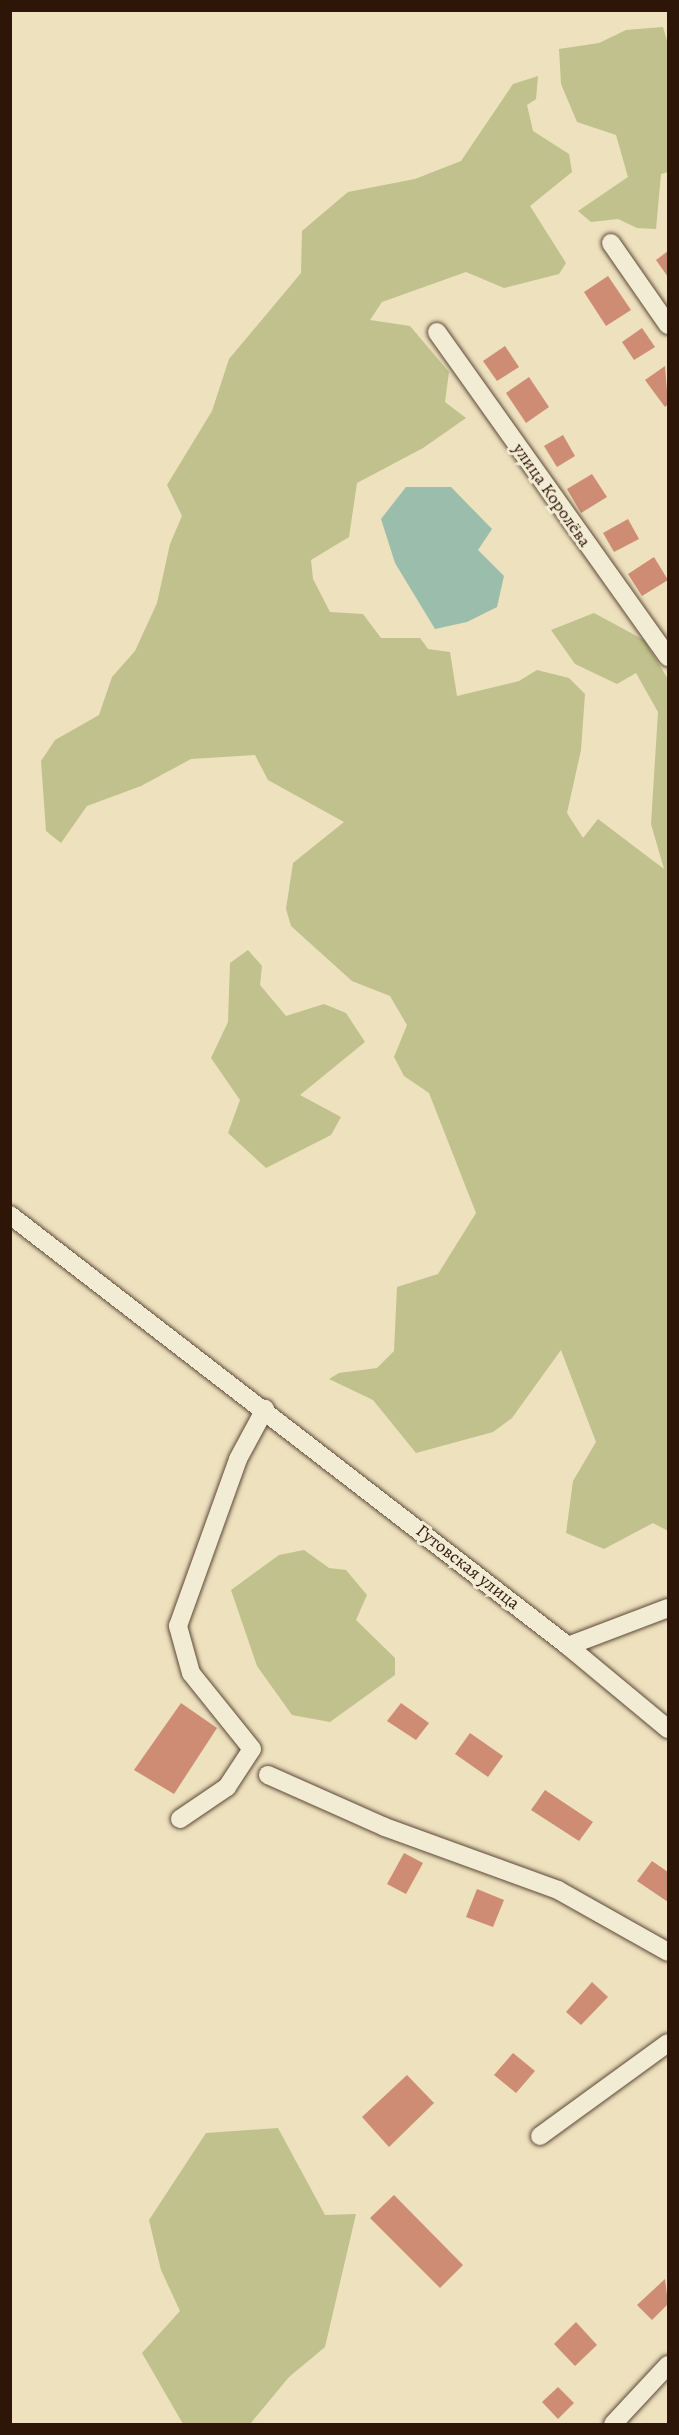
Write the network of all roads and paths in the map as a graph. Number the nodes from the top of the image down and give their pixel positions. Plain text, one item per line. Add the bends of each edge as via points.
1 (611, 243) dead end
2 (669, 325) edge
3 (437, 332) dead end
4 (667, 650) edge
5 (10, 1215) edge
6 (265, 1409) junction
7 (669, 1608) edge
8 (568, 1646) junction
9 (669, 1729) edge
10 (267, 1775) dead end
11 (180, 1820) dead end
12 (669, 1952) edge
13 (669, 2043) edge
14 (540, 2136) dead end
15 (669, 2365) edge
16 (613, 2424) edge

1 - 2 street
3 - 4 street, улица Королёва
5 - 6 street, Гутовская улица
6 - 8 street, Гутовская улица
6 - 11 street via 238,1460 178,1626 191,1673 252,1749 227,1787
7 - 8 street
8 - 9 street, Гутовская улица
10 - 12 street via 385,1827 558,1890
13 - 14 street
15 - 16 street

